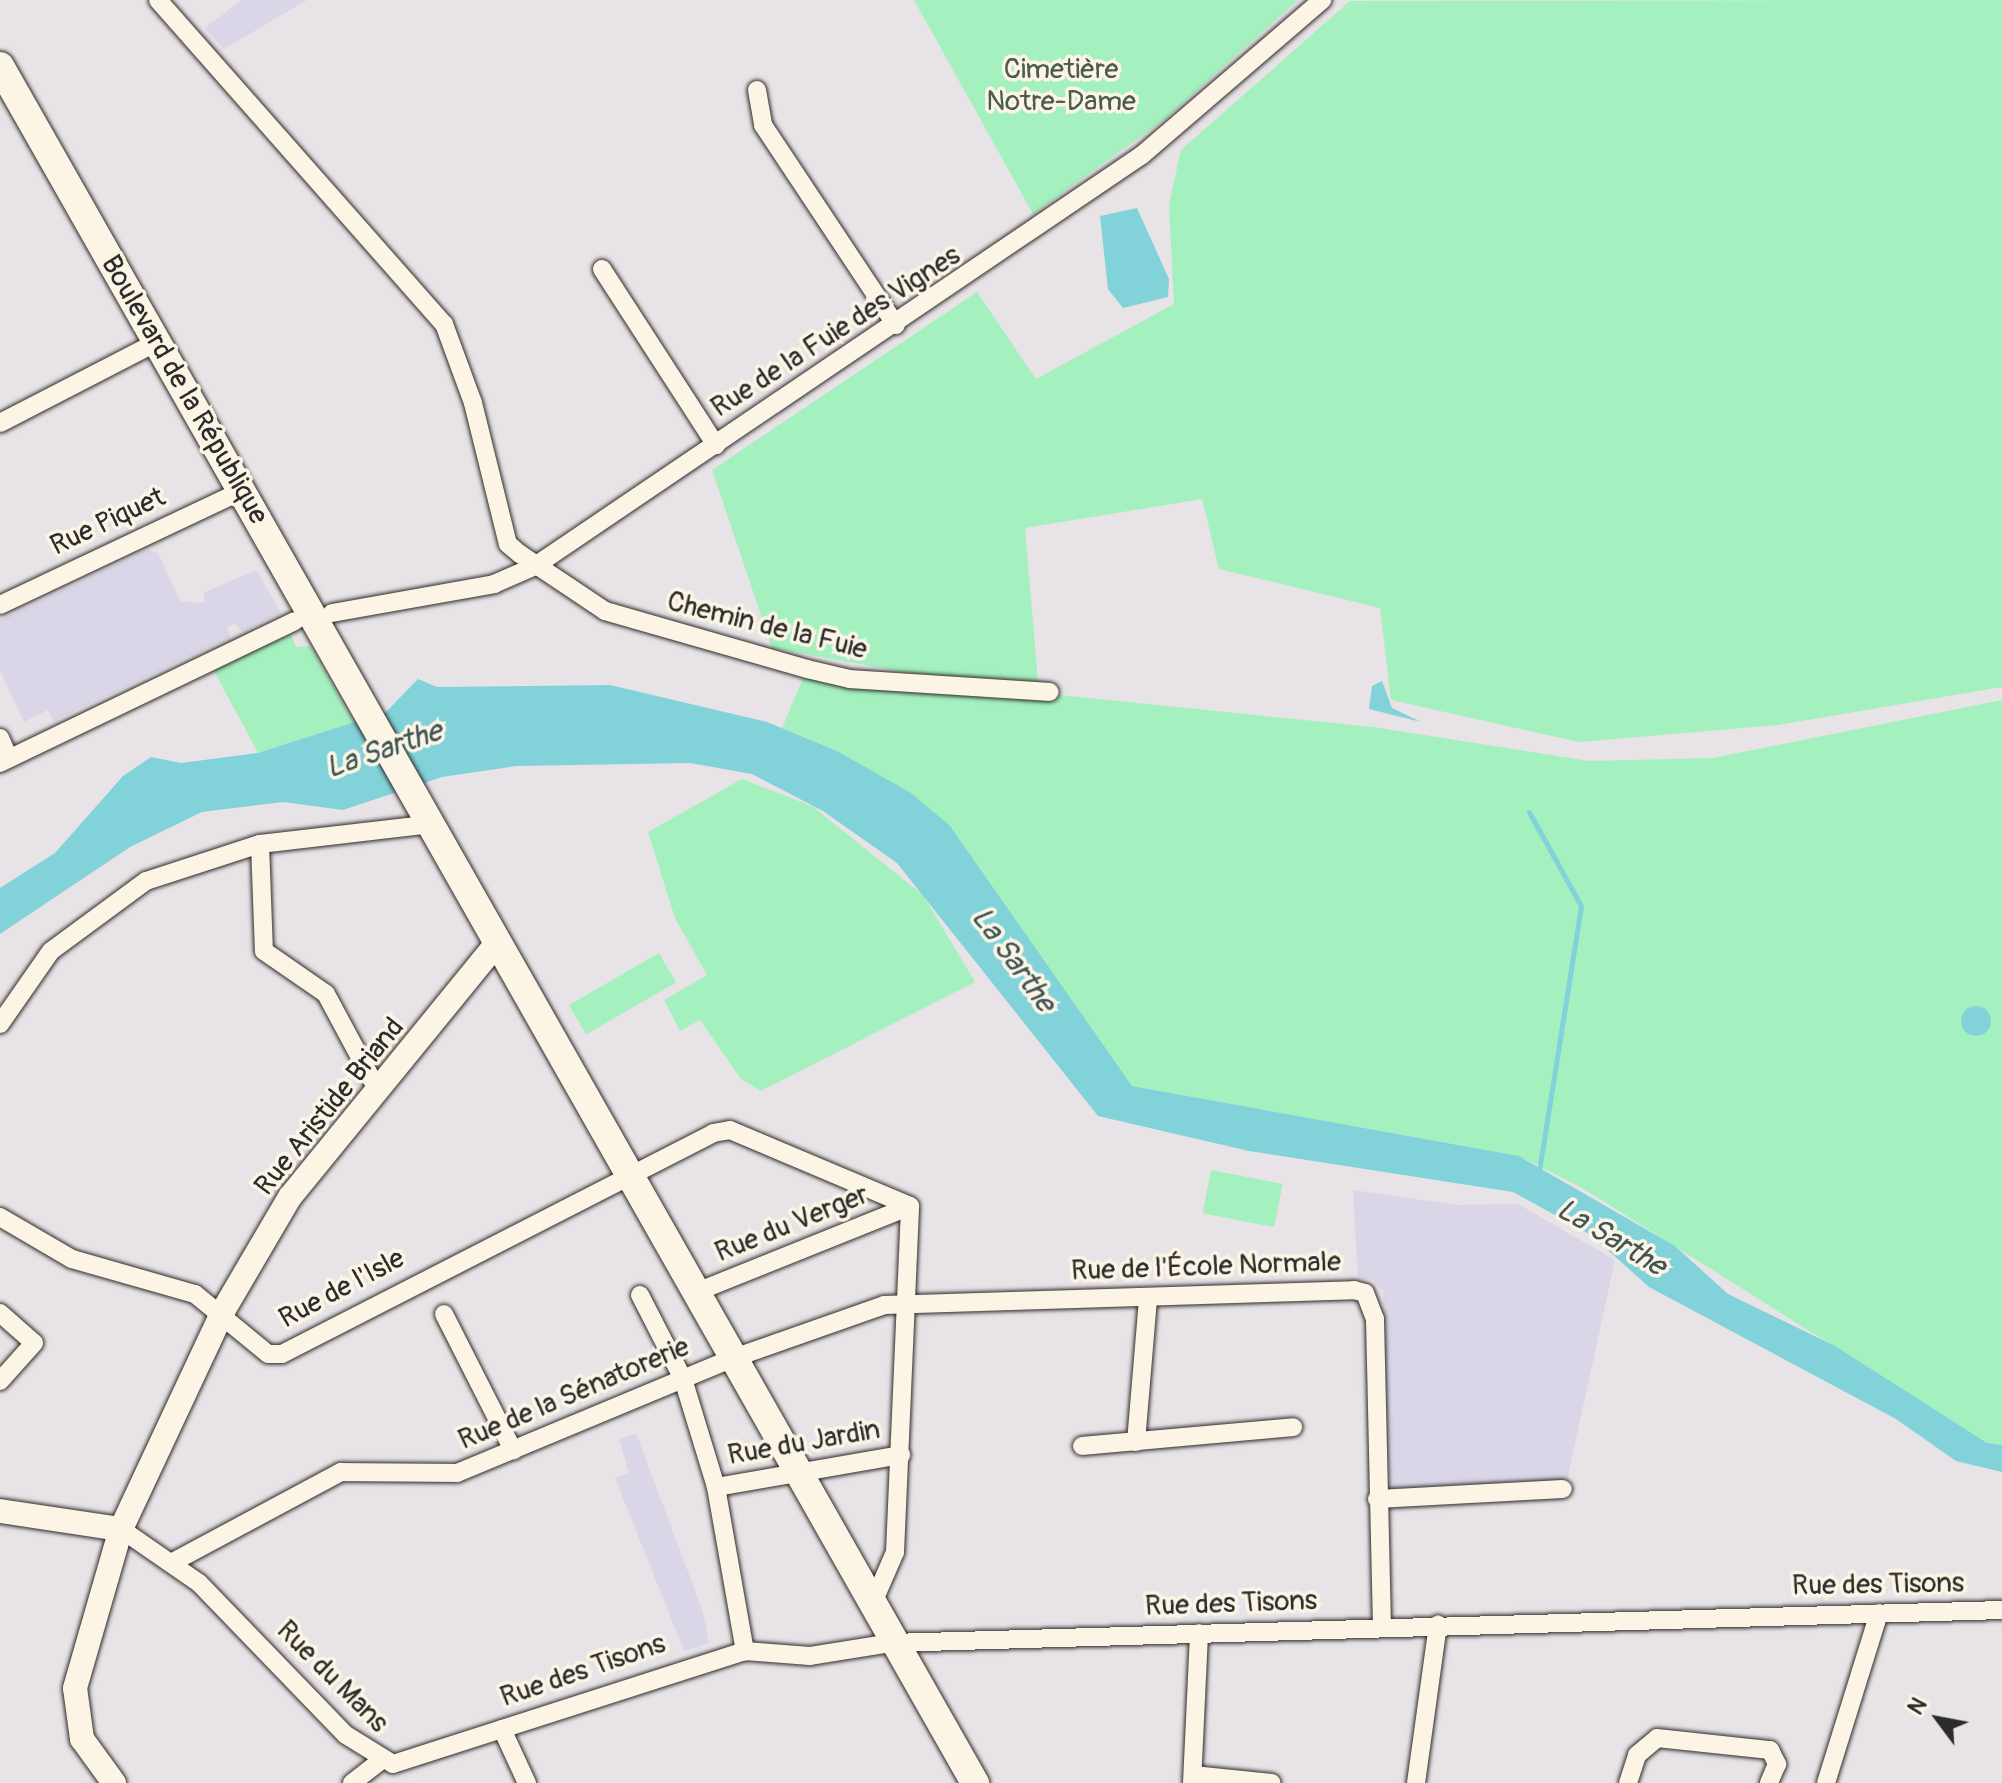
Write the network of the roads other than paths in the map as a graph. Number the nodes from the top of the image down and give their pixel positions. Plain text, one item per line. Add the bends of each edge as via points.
1 (158, 0) edge
2 (1322, 0) edge
3 (0, 66) edge
4 (757, 90) dead end
5 (602, 269) dead end
6 (896, 325) junction
7 (157, 342) junction
8 (0, 423) edge
9 (716, 445) junction
10 (241, 491) junction
11 (535, 566) junction
12 (0, 605) edge
13 (332, 613) dead end
14 (295, 621) dead end
15 (1050, 692) dead end
16 (0, 738) edge
17 (4, 761) edge
18 (425, 825) junction
19 (260, 844) junction
20 (494, 947) junction
21 (0, 1024) edge
22 (378, 1091) junction
23 (628, 1174) junction
24 (910, 1206) junction
25 (0, 1217) edge
26 (694, 1293) junction
27 (640, 1295) dead end
28 (1148, 1298) junction
29 (905, 1305) junction
30 (223, 1311) junction
31 (0, 1313) edge
32 (444, 1314) dead end
33 (731, 1359) junction
34 (683, 1379) junction
35 (0, 1381) edge
36 (1293, 1427) dead end
37 (1136, 1442) junction
38 (1082, 1446) dead end
39 (513, 1450) junction
40 (901, 1455) junction
41 (798, 1470) junction
42 (716, 1487) junction
43 (1563, 1489) dead end
44 (1377, 1499) junction
45 (0, 1511) edge
46 (121, 1529) junction
47 (173, 1562) junction
48 (872, 1605) junction
49 (2002, 1610) edge
50 (1879, 1613) junction
51 (1438, 1625) junction
52 (1382, 1627) junction
53 (1199, 1633) junction
54 (891, 1643) junction
55 (745, 1651) junction
56 (502, 1729) junction
57 (476, 1737) joint
58 (379, 1762) junction
59 (1192, 1779) edge
60 (114, 1783) edge
61 (352, 1783) edge
62 (527, 1783) edge
63 (975, 1783) edge
64 (1272, 1783) edge
65 (1416, 1783) edge
66 (1628, 1783) edge
67 (1769, 1783) edge
68 (1826, 1783) edge

1 - 11 street, Chemin de la Fuie via 444,324 473,403 508,544
2 - 6 street, Rue de la Fuie des Vignes via 1176,130
3 - 7 main road, Boulevard de la République
4 - 6 street via 763,125
5 - 9 street
6 - 9 street, Rue de la Fuie des Vignes
7 - 8 street
7 - 10 main road, Boulevard de la République
9 - 11 street, Rue de la Fuie des Vignes
10 - 12 street, Rue Piquet
10 - 18 main road, Boulevard de la République
11 - 13 street, Rue de la Fuie des Vignes via 494,584
11 - 15 street, Chemin de la Fuie via 633,622 821,673
14 - 17 street
16 - 17 street
18 - 19 street
18 - 20 main road
19 - 21 street via 146,881 91,915 51,951
19 - 22 street via 264,951 326,994
20 - 22 street, Rue Aristide Briand
20 - 23 main road
22 - 30 street, Rue Aristide Briand via 290,1197
23 - 24 street, Rue de l'Isle via 730,1130
23 - 26 main road
23 - 30 street, Rue de l'Isle via 282,1354 257,1351
24 - 26 street, Rue du Verger
24 - 29 street
25 - 30 street via 72,1259 170,1284
26 - 33 main road
27 - 34 street
28 - 29 street, Rue de l'École Normale
28 - 37 street
28 - 44 street, Rue de l'École Normale via 1365,1293 1375,1319
29 - 33 street, Rue de l'École Normale via 884,1305
29 - 40 street
30 - 46 street
31 - 35 street via 34,1343
32 - 39 street
33 - 34 street, Rue de la Sénatorerie
33 - 41 main road
34 - 39 street, Rue de la Sénatorerie
34 - 42 street
36 - 37 street
37 - 38 street
39 - 47 street, Rue de la Sénatorerie via 457,1473 341,1472
40 - 41 street, Rue du Jardin
40 - 48 street via 895,1552
41 - 42 street, Rue du Jardin
41 - 48 main road
42 - 55 street
43 - 44 street
44 - 52 street, Rue de l'École Normale
45 - 46 street
46 - 47 street, Rue du Mans
46 - 60 street via 75,1688 82,1739
47 - 58 street, Rue du Mans
48 - 54 main road
49 - 50 street, Rue des Tisons
50 - 51 street, Rue des Tisons
50 - 68 street
51 - 52 street, Rue des Tisons
51 - 65 street
52 - 53 street, Rue des Tisons
53 - 54 street, Rue des Tisons
53 - 59 street
54 - 55 street, Rue des Tisons via 810,1656
54 - 63 main road
55 - 56 street, Rue des Tisons
56 - 57 street, Rue des Tisons
56 - 62 street
57 - 58 street, Rue du Mans via 408,1761
58 - 61 street
59 - 64 street
66 - 67 street via 1637,1755 1657,1738 1770,1750 1777,1764

